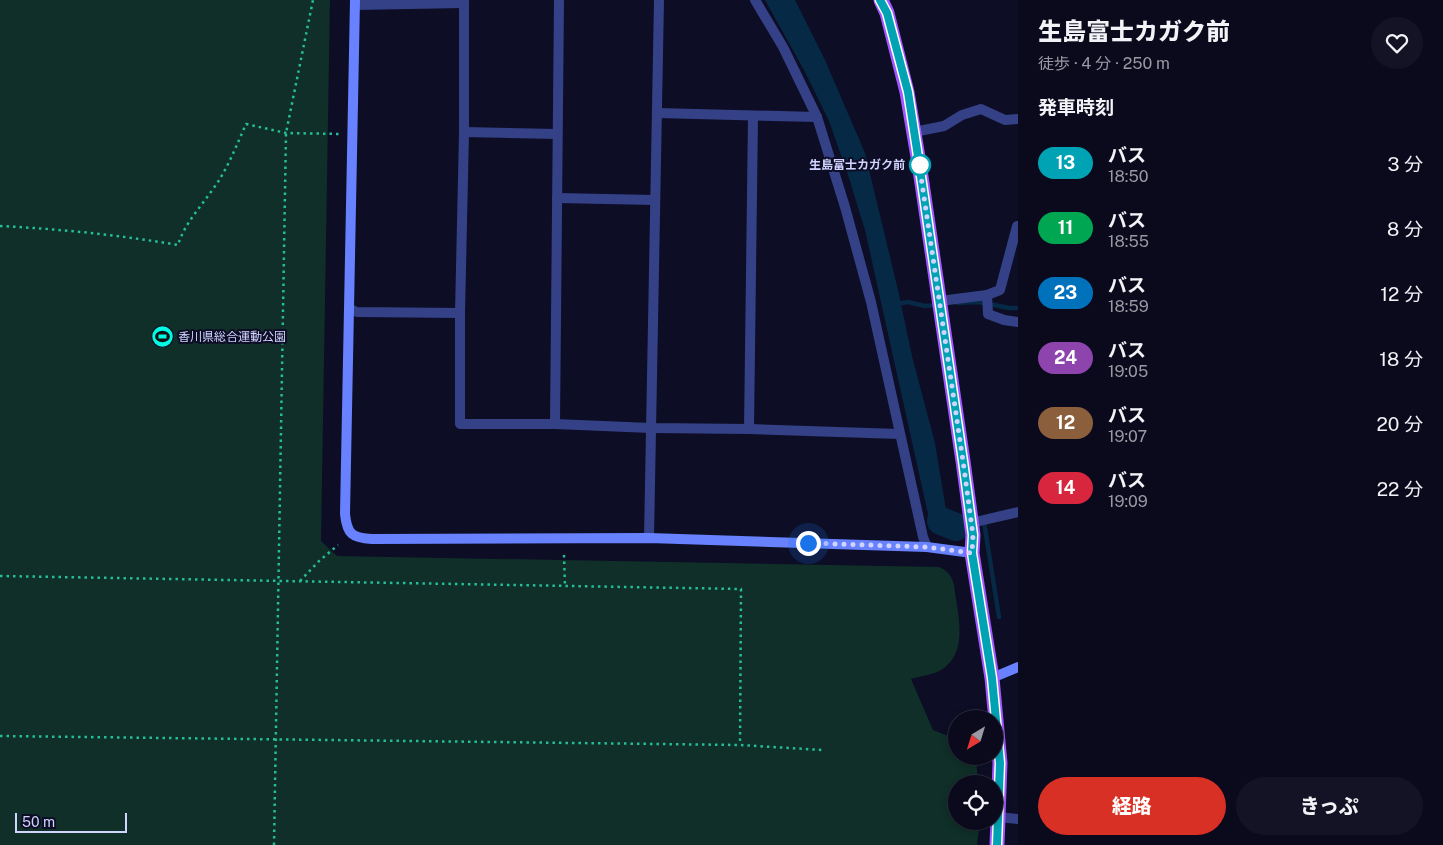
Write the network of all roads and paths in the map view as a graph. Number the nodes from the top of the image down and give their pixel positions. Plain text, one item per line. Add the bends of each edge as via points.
1 (314, 0) edge
2 (559, 0) edge
3 (660, 0) edge
4 (755, 0) edge
5 (880, 0) edge
6 (355, 2) edge
7 (464, 2) edge
8 (657, 113) junction
9 (753, 116) junction
10 (817, 117) junction
11 (1018, 120) edge
12 (464, 132) junction
13 (914, 132) junction
14 (286, 133) junction
15 (340, 134) dead end
16 (557, 134) junction
17 (557, 198) junction
18 (655, 200) junction
19 (0, 226) edge
20 (1017, 226) edge
21 (986, 295) junction
22 (940, 301) junction
23 (350, 309) junction
24 (460, 313) junction
25 (1018, 322) edge
26 (555, 424) junction
27 (651, 428) junction
28 (749, 429) junction
29 (899, 434) junction
30 (1018, 512) edge
31 (971, 523) junction
32 (649, 538) junction
33 (338, 545) dead end
34 (927, 547) junction
35 (972, 553) junction
36 (564, 555) dead end
37 (0, 576) edge
38 (280, 581) junction
39 (300, 581) junction
40 (565, 586) junction
41 (1018, 667) edge
42 (992, 678) junction
43 (0, 736) edge
44 (277, 739) junction
45 (740, 745) junction
46 (822, 750) dead end
47 (1000, 775) edge
48 (1003, 818) edge
49 (1018, 819) edge
50 (998, 830) edge
51 (274, 845) edge
52 (997, 845) edge

1 - 14 path
2 - 16 street
3 - 8 street
4 - 10 street via 783,47
5 - 13 main road via 887,13 908,92
6 - 7 street
6 - 23 street
7 - 12 street
8 - 9 street
8 - 18 street
9 - 10 street
9 - 28 street
10 - 29 street via 871,302
11 - 13 street via 1005,120 981,109 944,126
12 - 16 street
12 - 24 street
13 - 22 main road
14 - 15 path
14 - 19 path via 246,124 221,177 182,232 178,245 70,230
14 - 38 path
16 - 17 street
17 - 18 street
17 - 26 street
18 - 27 street
20 - 21 street via 1000,290
21 - 22 street
21 - 25 street via 988,314
22 - 31 main road
23 - 24 street via 357,312
23 - 32 street via 345,514 351,534 372,539
24 - 26 street via 460,424
26 - 27 street
27 - 28 street
27 - 32 street
28 - 29 street
29 - 34 street
30 - 31 street
31 - 35 main road
32 - 34 street
33 - 39 path
34 - 35 street
35 - 42 main road
36 - 40 path
37 - 38 path
38 - 39 path
38 - 44 path
39 - 40 path
40 - 45 path via 741,589
41 - 42 street
42 - 47 main road
43 - 44 path
44 - 45 path
44 - 51 path
45 - 46 path
48 - 49 street
50 - 52 main road

